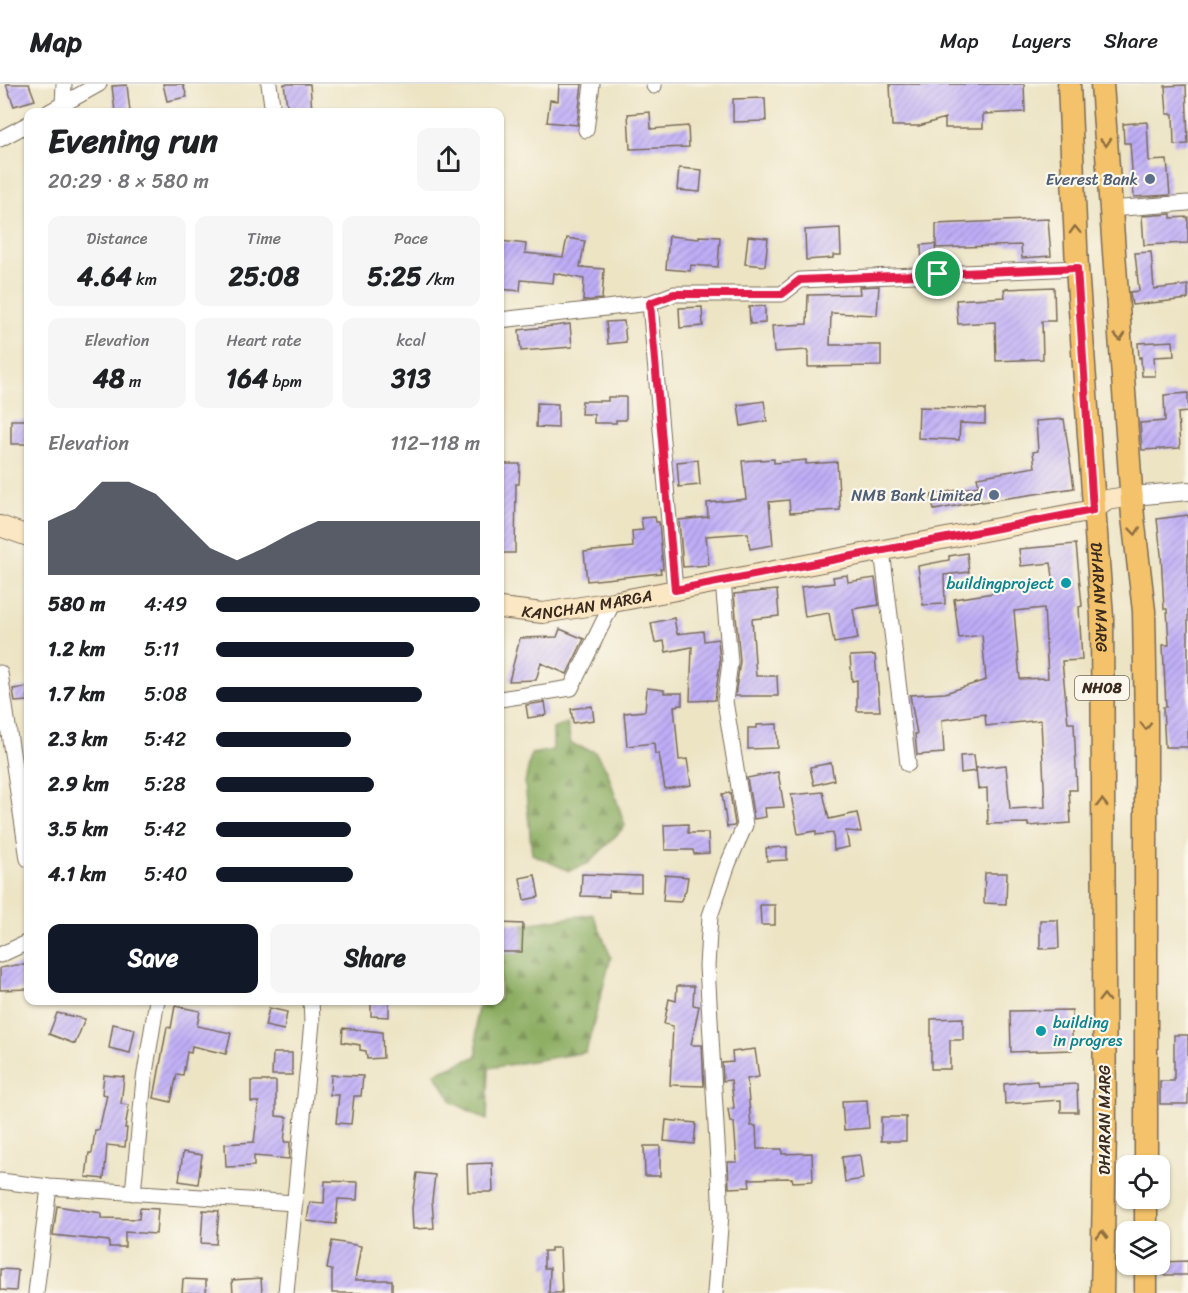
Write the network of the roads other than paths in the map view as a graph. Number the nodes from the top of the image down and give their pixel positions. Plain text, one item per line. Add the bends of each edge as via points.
1 (64, 84) edge
2 (99, 84) edge
3 (269, 84) edge
4 (592, 84) edge
5 (1069, 84) edge
6 (1102, 84) edge
7 (56, 108) edge
8 (58, 108) edge
9 (272, 108) edge
10 (24, 126) edge
11 (586, 130) dead end
12 (0, 139) edge
13 (1188, 203) edge
14 (1110, 209) junction
15 (1077, 268) junction
16 (650, 303) junction
17 (504, 320) edge
18 (1188, 491) edge
19 (1132, 496) junction
20 (1093, 510) junction
21 (0, 526) edge
22 (24, 535) edge
23 (882, 550) junction
24 (723, 581) junction
25 (675, 590) junction
26 (613, 602) junction
27 (504, 608) edge
28 (0, 673) edge
29 (1, 692) edge
30 (504, 698) edge
31 (908, 764) dead end
32 (24, 834) edge
33 (24, 944) edge
34 (0, 956) edge
35 (156, 1005) edge
36 (311, 1005) edge
37 (1146, 1155) edge
38 (0, 1181) edge
39 (49, 1187) junction
40 (133, 1192) junction
41 (295, 1203) junction
42 (1146, 1275) edge
43 (36, 1293) edge
44 (286, 1293) edge
45 (716, 1293) edge
46 (1102, 1293) edge
47 (1146, 1293) edge

1 - 7 street
2 - 8 street
3 - 9 street
4 - 11 street
15 -> 5 main road, DHARAN MARG / NH08
6 -> 14 main road, NH08
10 - 12 street
13 - 14 street
14 -> 19 main road, NH08
15 - 16 street via 800,280 782,294 674,294
15 - 20 main road, DHARAN MARG / NH08
16 - 17 street
16 - 25 street
18 - 19 street
19 - 20 main road, KANCHAN MARGA via 1107,500
19 -> 37 main road, NH08 via 1144,611
20 - 23 main road, KANCHAN MARGA
46 -> 20 main road, DHARAN MARG / NH08 via 1102,617
21 - 22 main road
23 - 24 main road, KANCHAN MARGA
23 - 31 street
24 - 25 main road, KANCHAN MARGA
24 - 45 street via 730,662 725,701 745,825 710,916 707,966 721,1214
25 - 26 main road, KANCHAN MARGA
26 - 27 main road, KANCHAN MARGA via 543,613
26 - 30 street via 571,688
28 - 29 street
29 - 32 street
33 - 34 street
35 - 40 street
36 - 41 street
38 - 39 street
39 - 40 street
39 - 43 street
40 - 41 street
41 - 44 street
42 - 47 main road

